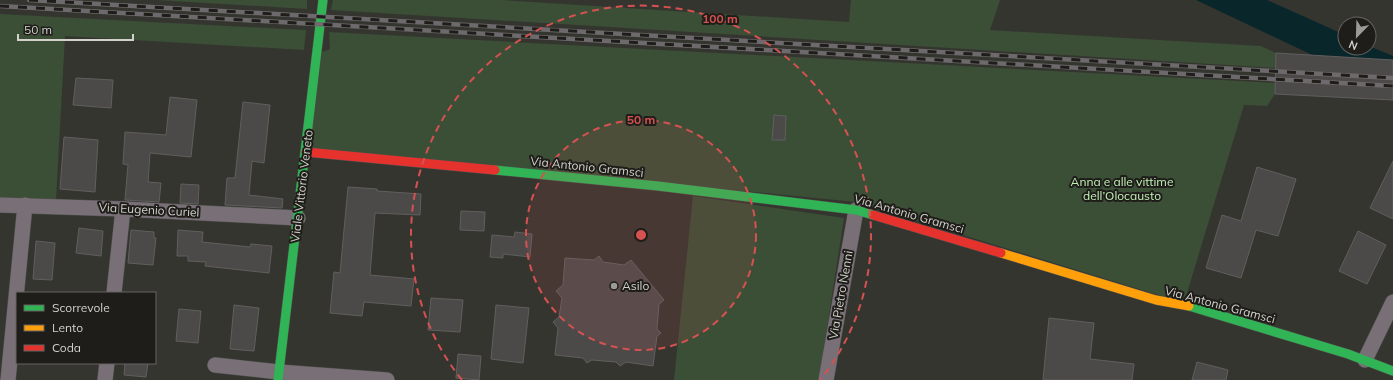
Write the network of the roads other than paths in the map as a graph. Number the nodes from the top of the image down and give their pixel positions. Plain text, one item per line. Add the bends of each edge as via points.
1 (323, 0) edge
2 (306, 152) junction
3 (0, 205) edge
4 (25, 205) junction
5 (123, 209) junction
6 (856, 210) junction
7 (298, 218) junction
8 (17, 292) edge
9 (114, 292) edge
10 (16, 298) edge
11 (1393, 302) edge
12 (1365, 360) junction
13 (107, 364) edge
14 (215, 365) dead end
15 (1393, 371) edge
16 (279, 376) edge
17 (8, 380) edge
18 (105, 380) edge
19 (386, 380) edge
20 (826, 380) edge

1 - 2 street, Viale Vittorio Veneto
2 - 6 street, Via Antonio Gramsci via 658,186
2 - 7 street, Viale Vittorio Veneto
3 - 4 street, Via Eugenio Curiel
4 - 5 street, Via Eugenio Curiel
4 - 8 street
5 - 7 street, Via Eugenio Curiel
5 - 9 street
6 - 12 street, Via Antonio Gramsci via 1156,300 1179,303
6 - 20 street, Via Pietro Nenni
7 - 16 street, Viale Vittorio Veneto
10 - 17 street
11 - 12 street
12 - 15 street, Via Antonio Gramsci
13 - 18 street
14 - 16 street
16 - 19 street

